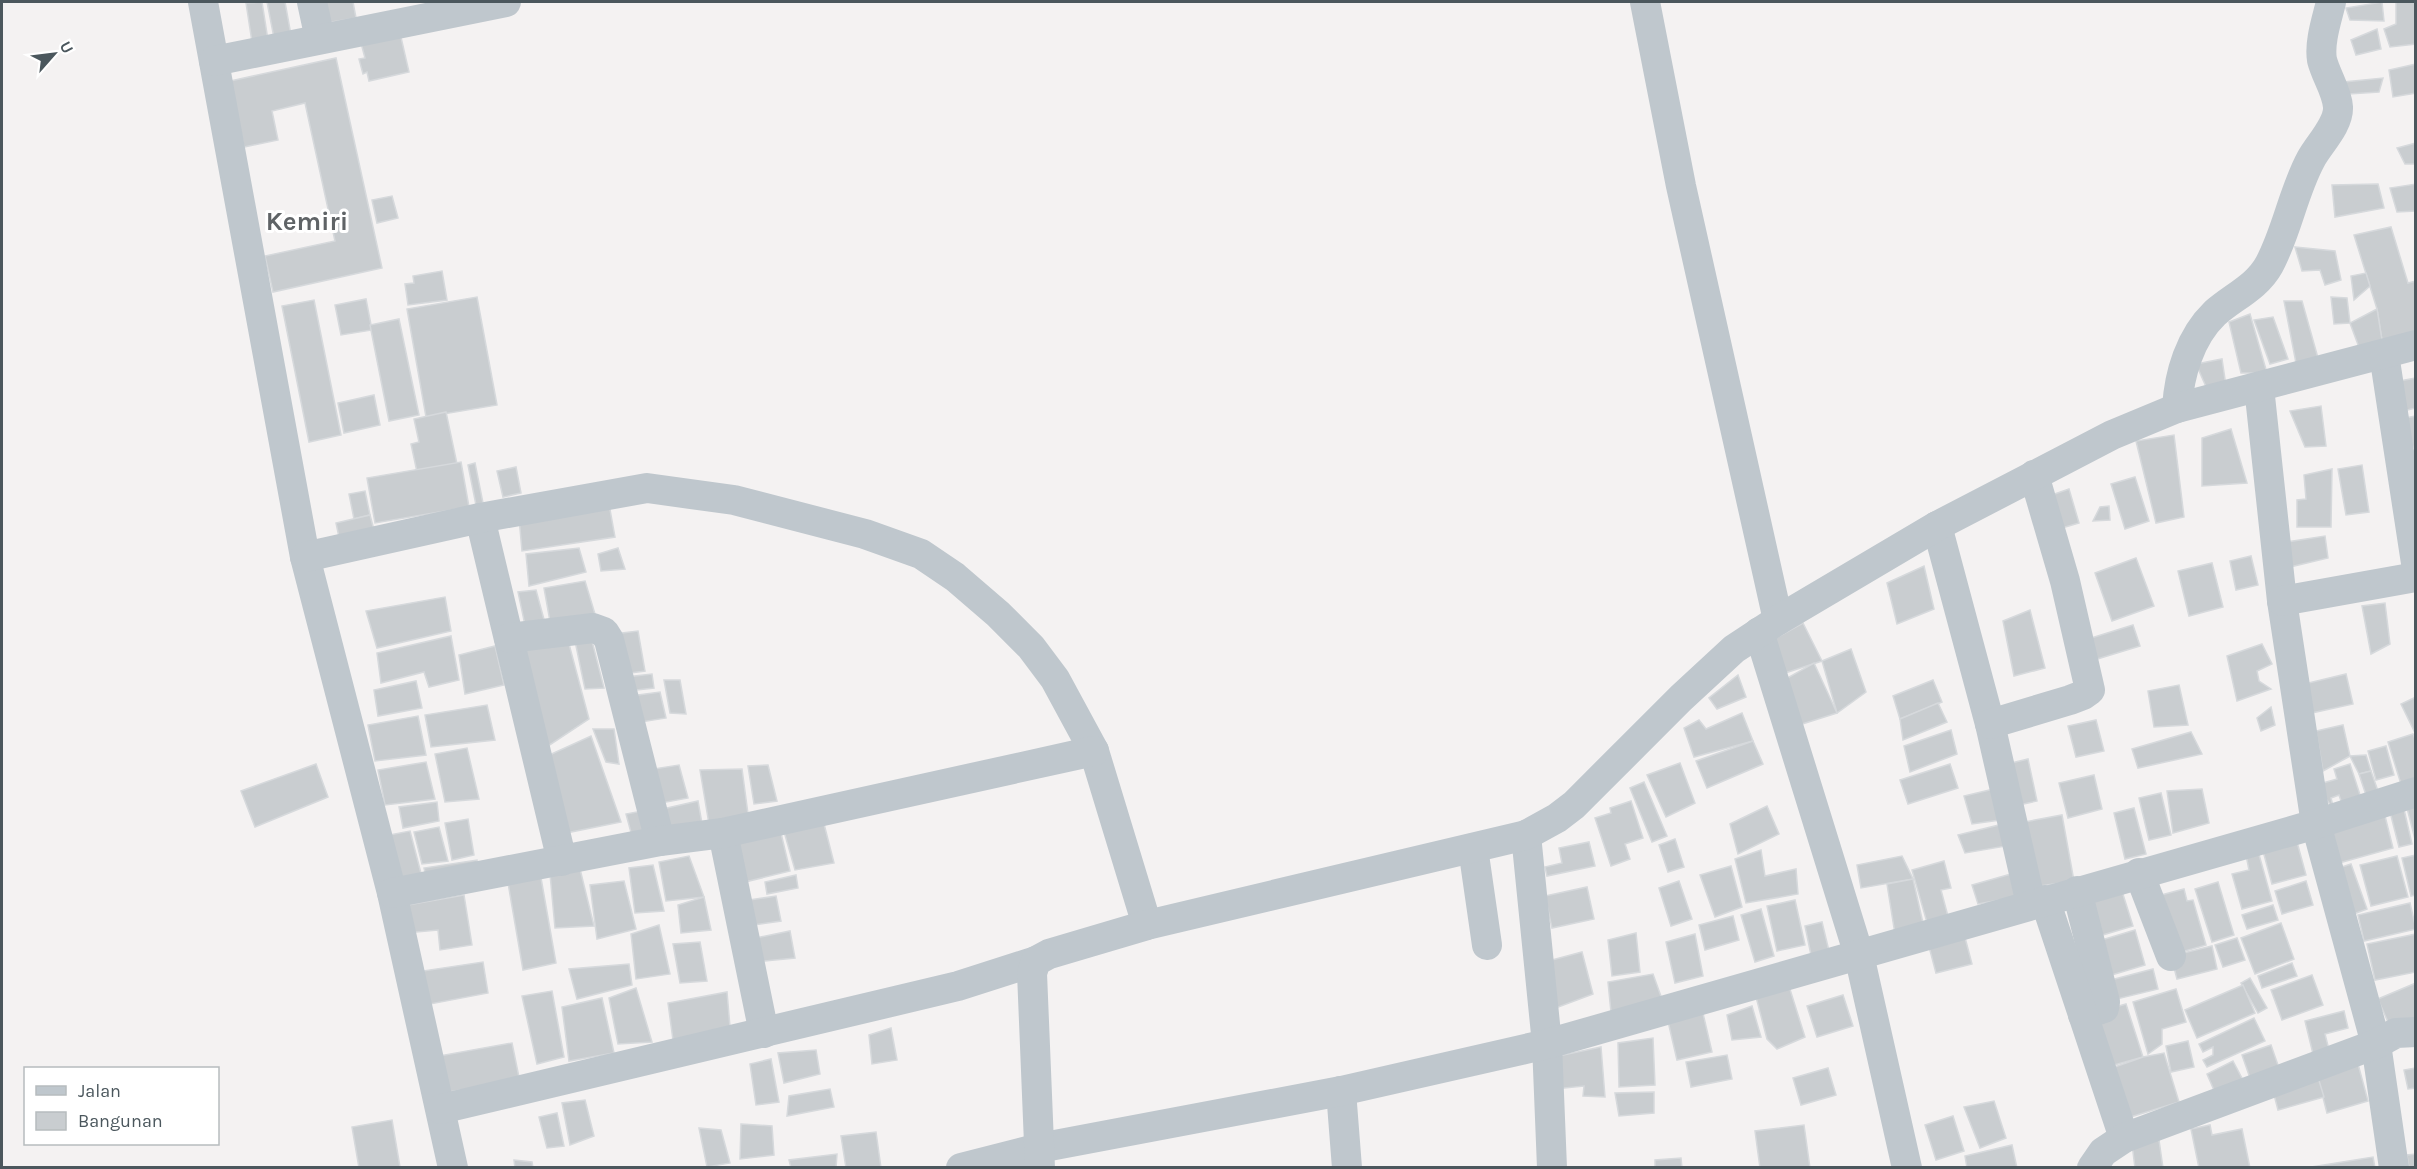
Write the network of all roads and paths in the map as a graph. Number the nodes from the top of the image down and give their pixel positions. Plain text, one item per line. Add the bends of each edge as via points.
1 (203, 2) edge
2 (312, 2) edge
3 (506, 2) edge
4 (1645, 2) edge
5 (2331, 2) edge
6 (320, 39) junction
7 (214, 61) junction
8 (2415, 345) edge
9 (2384, 354) junction
10 (2259, 387) junction
11 (2177, 408) junction
12 (2034, 475) junction
13 (480, 518) junction
14 (1936, 526) junction
15 (305, 557) junction
16 (2415, 563) edge
17 (2415, 578) edge
18 (2282, 601) junction
19 (1769, 626) junction
20 (509, 638) junction
21 (1990, 724) junction
22 (1094, 751) junction
23 (2415, 792) edge
24 (2316, 824) junction
25 (723, 833) junction
26 (1526, 835) junction
27 (660, 841) junction
28 (1473, 848) junction
29 (562, 861) junction
30 (2139, 873) junction
31 (2077, 891) junction
32 (392, 893) junction
33 (2038, 902) junction
34 (1147, 925) junction
35 (1487, 945) dead end
36 (1859, 955) junction
37 (2171, 956) dead end
38 (1036, 961) junction
39 (2084, 1015) junction
40 (2415, 1032) edge
41 (764, 1034) junction
42 (1547, 1044) junction
43 (2376, 1044) junction
44 (1341, 1091) junction
45 (441, 1108) junction
46 (2124, 1138) junction
47 (1039, 1158) edge
48 (453, 1167) edge
49 (961, 1167) edge
50 (1347, 1167) edge
51 (1552, 1167) edge
52 (1907, 1167) edge
53 (2092, 1167) edge
54 (2394, 1167) edge

1 - 7 street
2 - 6 street
3 - 6 street
4 - 19 street
5 - 11 street via 2322,58 2338,108 2335,120 2310,160 2269,265 2257,281 2215,313 2204,327 2183,366
6 - 7 street
7 - 15 street
8 - 9 street
9 - 10 street
9 - 16 street
10 - 11 street
10 - 18 street
11 - 12 street via 2112,435
12 - 14 street
12 - 21 street via 2065,581 2090,690 2070,700
13 - 15 street
13 - 20 street
13 - 22 street via 647,488 734,500 866,534 921,554 955,577 1030,647 1055,679
14 - 19 street
14 - 21 street
15 - 32 street
17 - 18 street
18 - 24 street
19 - 26 street via 1707,673 1574,805
19 - 36 street
20 - 27 street via 593,628 604,632
20 - 29 street
21 - 33 street
22 - 25 street
22 - 34 street
23 - 24 street
24 - 30 street
24 - 43 street
25 - 27 street
25 - 41 street
26 - 28 street
26 - 42 street
27 - 29 street
28 - 34 street
28 - 35 street
29 - 32 street
30 - 31 street
30 - 37 street
31 - 33 street
31 - 39 street via 2105,1002 2104,1008
32 - 45 street
33 - 36 street
33 - 39 street
34 - 38 street via 1059,950
36 - 42 street
36 - 52 street
38 - 41 street via 958,986
38 - 47 street via 1032,973
39 - 46 street
40 - 43 street via 2396,1033
41 - 45 street
42 - 44 street
42 - 51 street
43 - 46 street
43 - 54 street
44 - 47 street
44 - 50 street
45 - 48 street
46 - 53 street via 2103,1152
47 - 49 street

